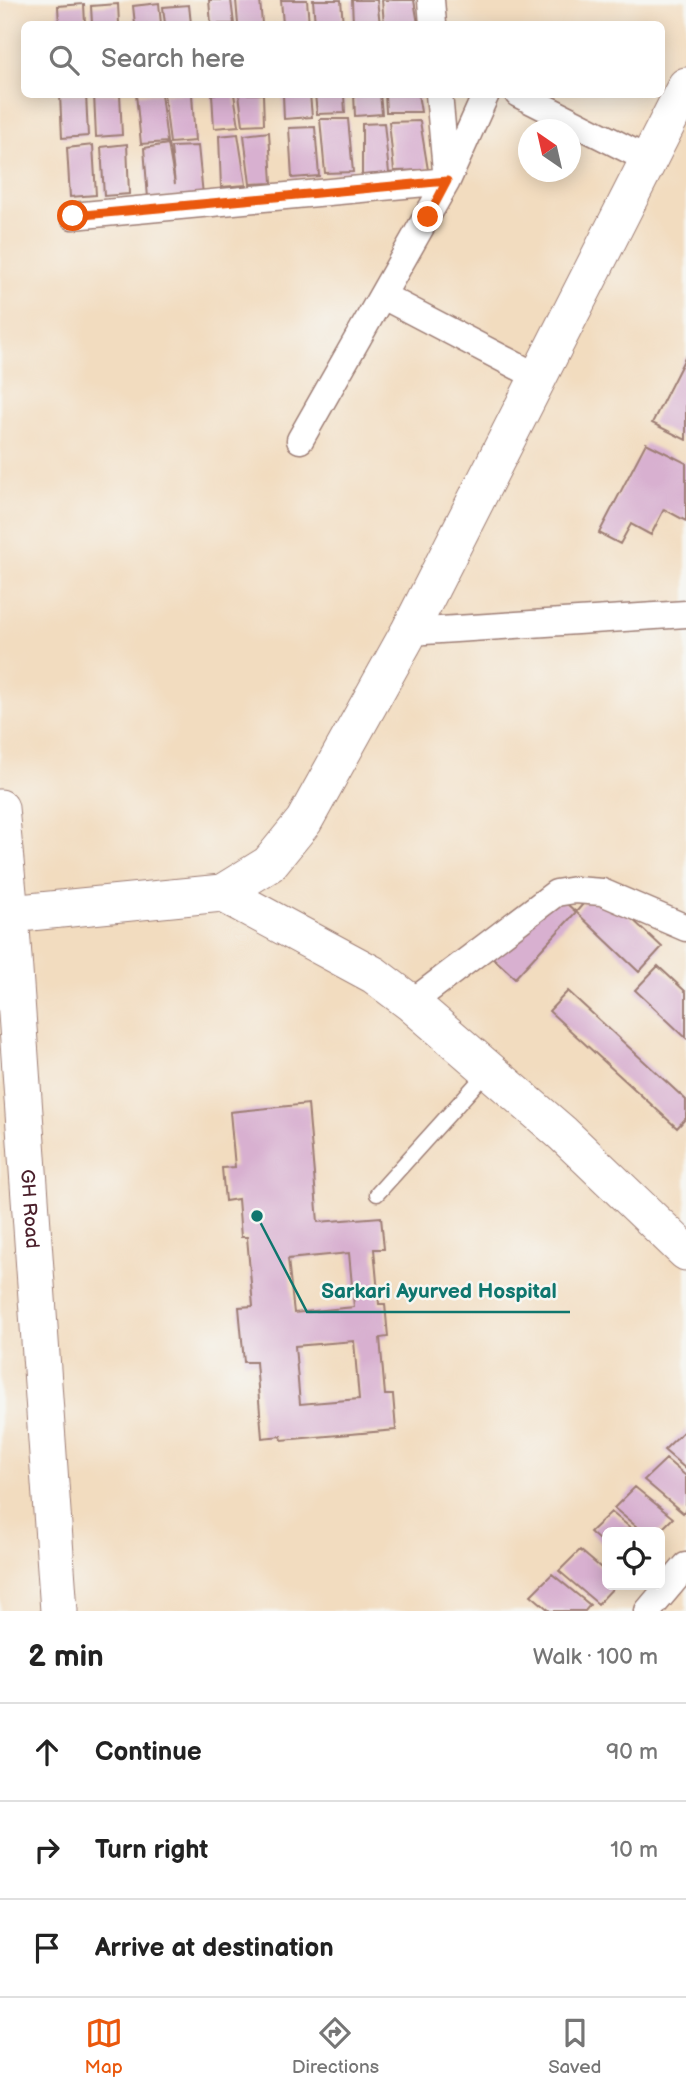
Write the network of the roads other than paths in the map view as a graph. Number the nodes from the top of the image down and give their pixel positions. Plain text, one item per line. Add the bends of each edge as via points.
1 (431, 0) edge
2 (433, 21) edge
3 (686, 86) edge
4 (439, 98) edge
5 (484, 98) edge
6 (526, 98) edge
7 (649, 160) junction
8 (447, 181) junction
9 (73, 216) dead end
10 (383, 296) junction
11 (538, 377) junction
12 (300, 440) dead end
13 (686, 614) edge
14 (410, 632) junction
15 (0, 808) edge
16 (222, 893) junction
17 (5, 914) edge
18 (686, 928) edge
19 (411, 1003) junction
20 (489, 1070) junction
21 (377, 1194) dead end
22 (686, 1252) edge
23 (686, 1566) edge
24 (59, 1611) edge
25 (648, 1611) edge

1 - 2 street
3 - 7 street
4 - 8 street
5 - 8 street
6 - 7 street
7 - 11 street
8 - 9 street
8 - 10 street
10 - 11 street
10 - 12 street
11 - 14 street
13 - 14 street
14 - 16 street via 304,821 269,864
15 - 17 street, GH Road
16 - 17 street
16 - 19 street via 374,975
17 - 24 street, GH Road
18 - 19 street via 602,892 556,893
19 - 20 street
20 - 21 lane
20 - 22 street
23 - 25 street

